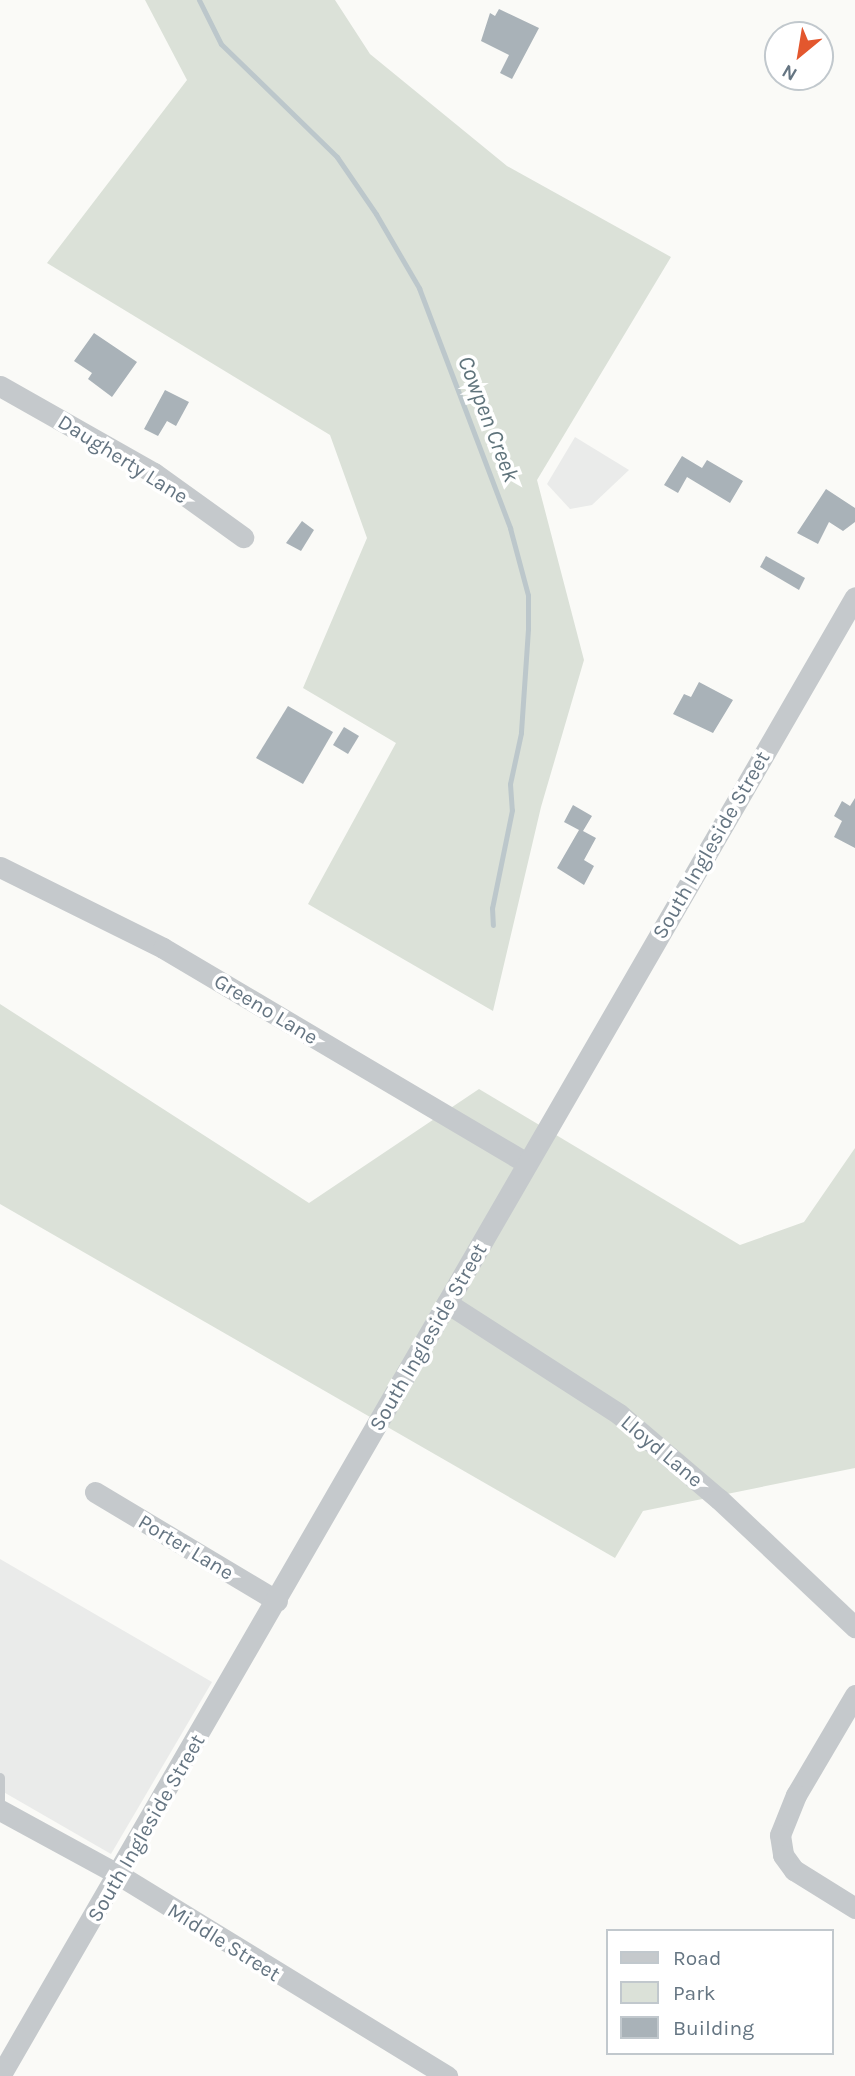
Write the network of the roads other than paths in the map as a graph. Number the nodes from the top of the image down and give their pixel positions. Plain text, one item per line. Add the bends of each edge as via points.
1 (0, 386) edge
2 (243, 537) dead end
3 (855, 597) edge
4 (0, 867) edge
5 (527, 1163) junction
6 (447, 1303) junction
7 (95, 1492) dead end
8 (277, 1601) junction
9 (855, 1627) edge
10 (855, 1695) edge
11 (0, 1778) edge
12 (0, 1802) edge
13 (0, 1810) edge
14 (119, 1875) junction
15 (855, 1908) edge
16 (0, 2076) edge
17 (447, 2076) edge

1 - 2 street, Daugherty Lane via 154,473
3 - 5 street, South Ingleside Street
4 - 5 street, Greeno Lane via 184,960
5 - 6 street, South Ingleside Street
6 - 8 street, South Ingleside Street
6 - 9 street, Lloyd Lane via 619,1414 719,1499
7 - 8 street, Porter Lane
8 - 14 street, South Ingleside Street
10 - 15 street via 786,1814 780,1835 783,1854 809,1882
11 - 12 lane
13 - 14 street, Middle Street
14 - 16 street, South Ingleside Street
14 - 17 street, Middle Street

